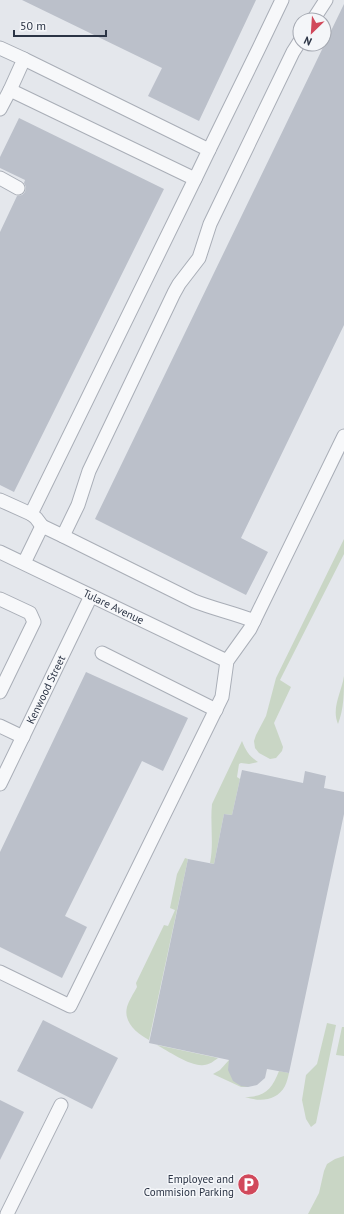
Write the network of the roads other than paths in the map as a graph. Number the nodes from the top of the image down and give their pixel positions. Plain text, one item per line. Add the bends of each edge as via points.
1 (282, 0) edge
2 (326, 0) edge
3 (318, 12) edge
4 (0, 48) edge
5 (293, 52) edge
6 (24, 60) junction
7 (10, 90) junction
8 (0, 109) edge
9 (209, 150) junction
10 (0, 178) edge
11 (195, 179) junction
12 (18, 188) dead end
13 (344, 436) edge
14 (0, 500) edge
15 (31, 514) junction
16 (42, 526) junction
17 (63, 536) junction
18 (0, 552) edge
19 (24, 563) junction
20 (92, 596) junction
21 (0, 598) edge
22 (254, 621) junction
23 (102, 653) dead end
24 (227, 661) junction
25 (0, 692) edge
26 (216, 710) junction
27 (0, 726) edge
28 (23, 737) junction
29 (0, 784) edge
30 (0, 972) edge
31 (61, 1105) dead end
32 (7, 1214) edge

1 - 9 street
2 - 3 street
4 - 6 street
5 - 17 street via 210,224 198,258 174,293 114,417
6 - 7 street
6 - 9 street
7 - 8 street
7 - 11 street
9 - 11 street
10 - 12 street
11 - 15 street
13 - 22 street
14 - 15 street
15 - 16 street
16 - 17 street
16 - 19 street
17 - 22 street via 194,601
18 - 19 street, Tulare Avenue
19 - 20 street, Tulare Avenue
20 - 24 street, Tulare Avenue
20 - 28 street, Kenwood Street
21 - 25 street via 30,613 34,622
22 - 24 street
23 - 26 street
24 - 26 street via 222,697
26 - 30 street via 70,1006
27 - 28 street
28 - 29 street, Kenwood Street
31 - 32 street

